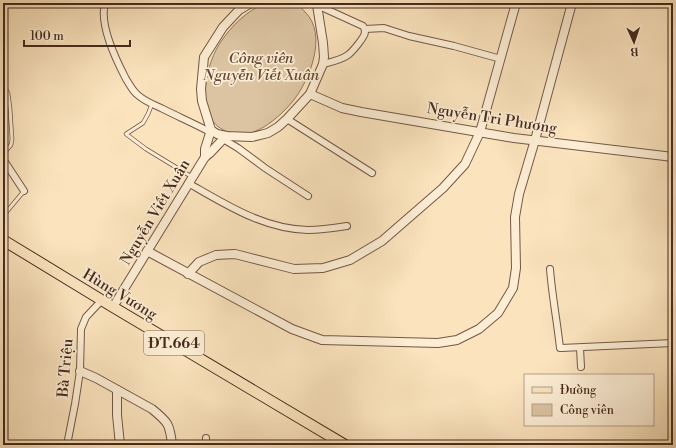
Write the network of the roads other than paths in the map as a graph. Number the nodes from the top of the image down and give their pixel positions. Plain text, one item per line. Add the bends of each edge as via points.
1 (105, 3) edge
2 (251, 3) edge
3 (516, 3) edge
4 (572, 3) edge
5 (316, 4) edge
6 (365, 29) junction
7 (501, 59) junction
8 (323, 64) junction
9 (3, 84) edge
10 (310, 94) junction
11 (152, 104) junction
12 (288, 119) junction
13 (211, 131) junction
14 (480, 132) junction
15 (224, 138) junction
16 (535, 140) junction
17 (3, 154) edge
18 (205, 157) junction
19 (673, 157) edge
20 (3, 159) edge
21 (372, 173) dead end
22 (190, 180) junction
23 (24, 191) joint
24 (308, 196) dead end
25 (3, 216) edge
26 (348, 226) dead end
27 (3, 240) edge
28 (147, 251) junction
29 (550, 269) dead end
30 (188, 274) junction
31 (102, 300) junction
32 (113, 307) junction
33 (673, 343) edge
34 (580, 348) junction
35 (581, 367) dead end
36 (80, 371) junction
37 (117, 390) junction
38 (67, 445) edge
39 (120, 445) edge
40 (172, 445) edge
41 (345, 445) edge
42 (518, 445) edge
43 (536, 445) edge

1 - 11 street via 105,22 115,57 134,91
2 - 13 street via 239,10 223,27 204,57 202,102
3 - 7 street
4 - 16 street
5 - 6 street
5 - 8 street via 323,43
6 - 7 street via 384,28
6 - 8 street via 362,39 348,55
7 - 14 street
8 - 10 street
9 - 17 lane via 8,93 12,139
10 - 12 street
10 - 14 street, Nguyễn Tri Phương via 350,110
11 - 13 street
11 - 22 lane via 143,123 126,134
12 - 15 street via 268,133 252,137
12 - 21 street
13 - 15 street
13 - 18 street
14 - 16 street, Nguyễn Tri Phương
14 - 30 street via 465,164 443,188 382,241 350,260 323,268 294,269 235,254 216,255 199,262
15 - 18 street, Nguyễn Viết Xuân
15 - 24 street
16 - 19 street, Nguyễn Tri Phương
16 - 30 street via 515,217 516,268 513,288 498,313 479,329 457,340 438,343 322,340 292,329
18 - 22 street, Nguyễn Viết Xuân
20 - 23 street
22 - 26 street via 239,212 256,219 305,230
22 - 28 street, Nguyễn Viết Xuân
23 - 25 lane
27 - 31 main road, Hùng Vương / ĐT.664
28 - 30 street
28 - 32 street, Nguyễn Viết Xuân
29 - 34 street via 560,348
31 - 32 main road, Hùng Vương / ĐT.664
31 - 36 street, Bà Triệu via 86,317 82,329
32 - 41 main road, Hùng Vương / ĐT.664
33 - 34 street
34 - 35 street
36 - 37 street
36 - 38 street, Bà Triệu
37 - 39 street
37 - 40 street via 160,415 170,429
42 - 43 street

